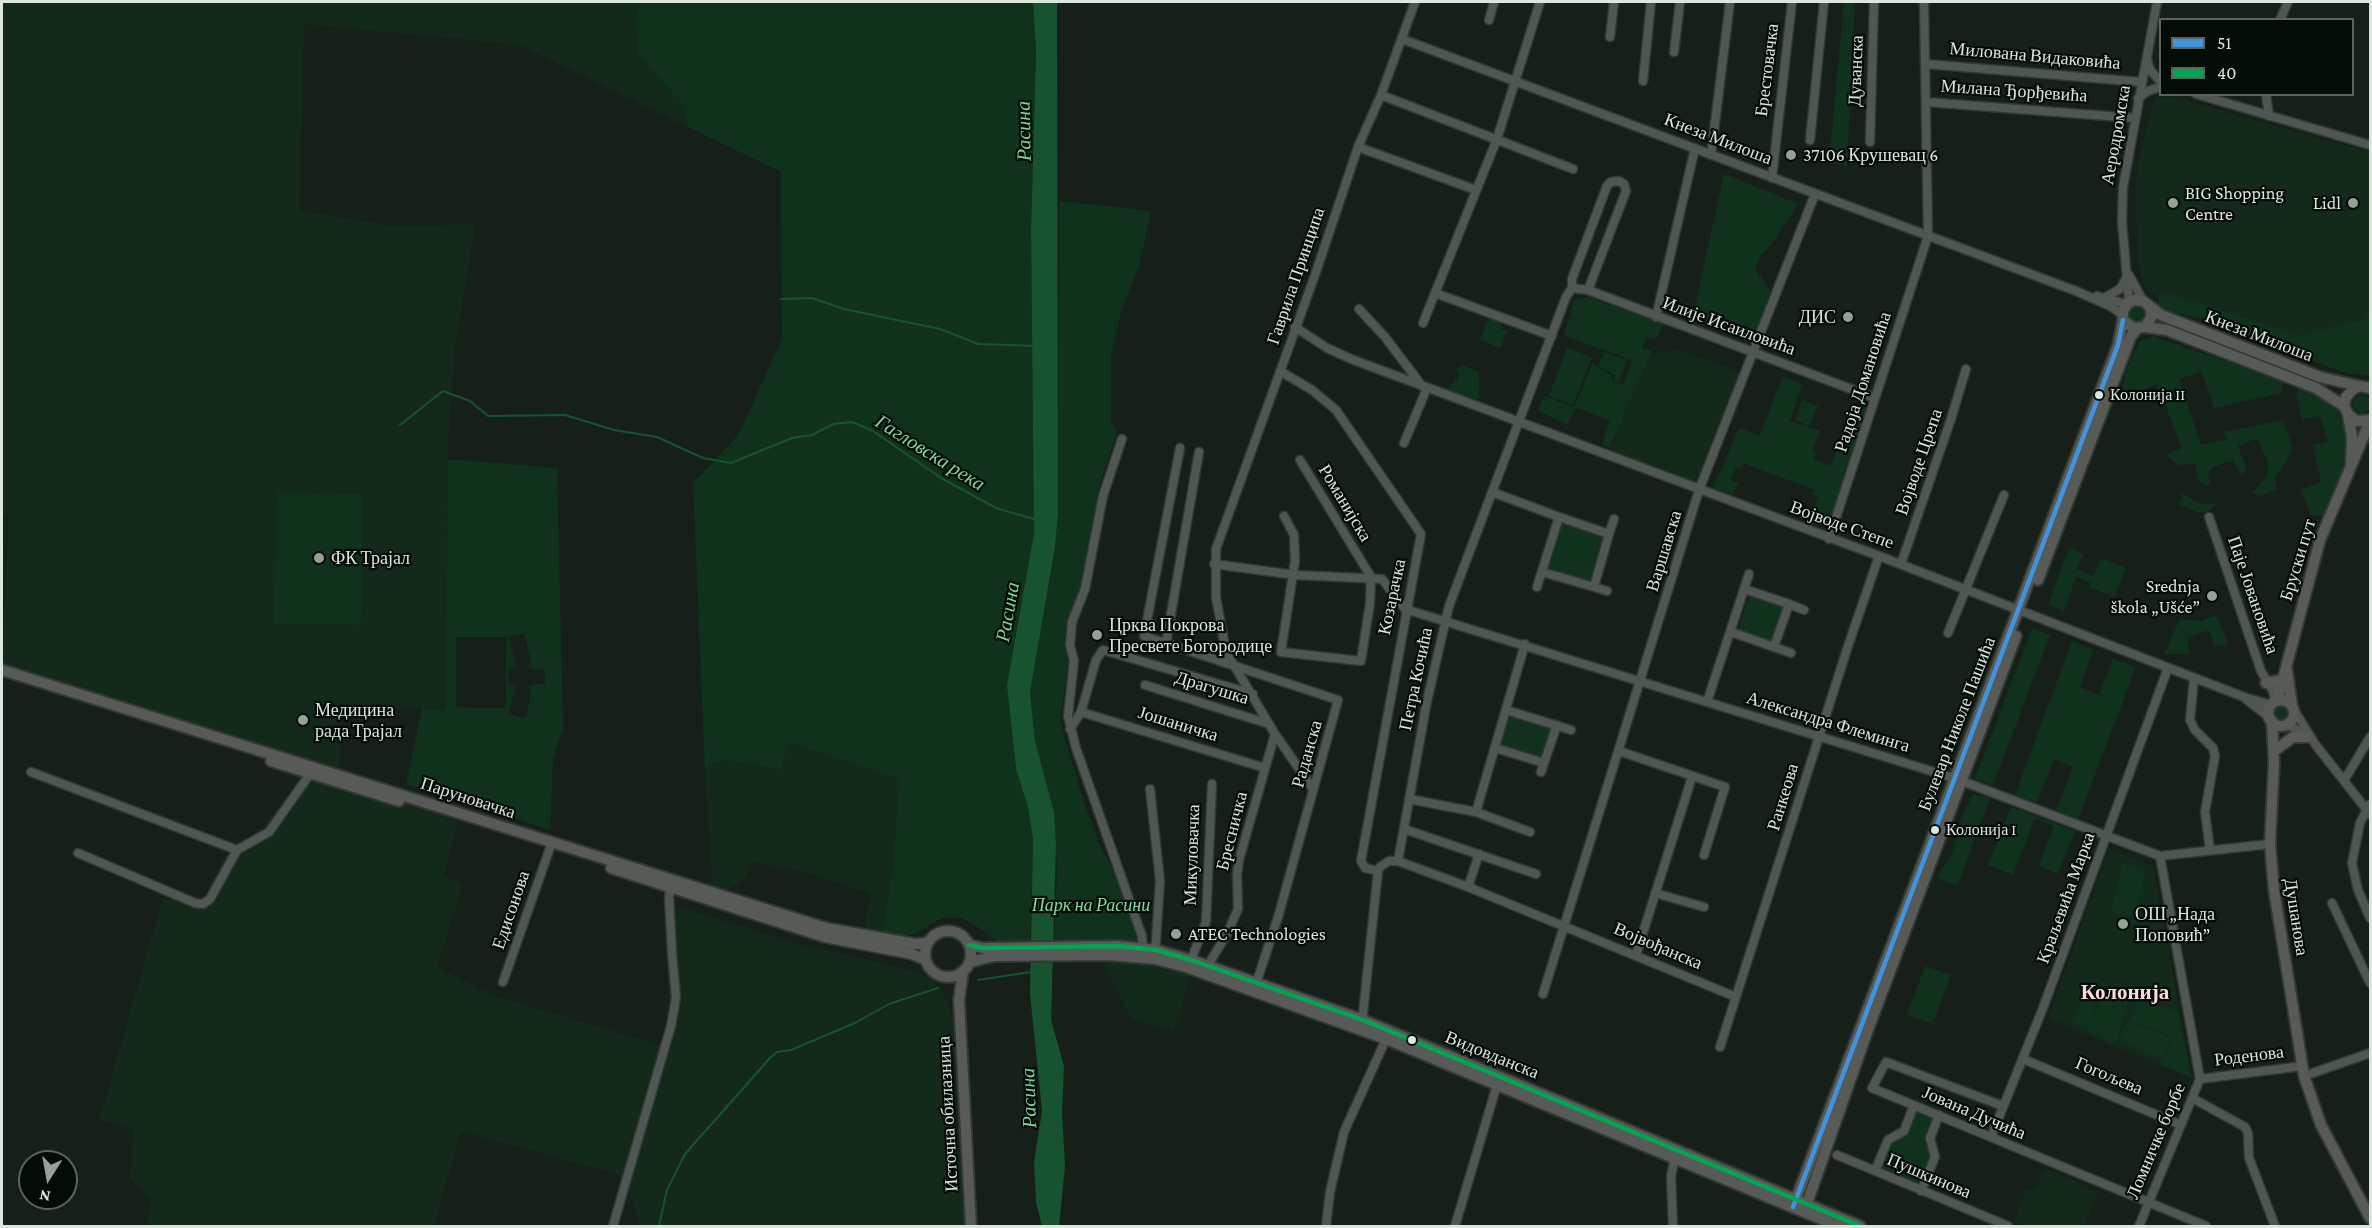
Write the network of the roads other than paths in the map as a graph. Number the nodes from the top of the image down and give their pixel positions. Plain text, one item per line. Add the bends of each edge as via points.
1 (1415, 2) edge
2 (1494, 2) edge
3 (1540, 2) edge
4 (1614, 2) edge
5 (1651, 2) edge
6 (1680, 2) edge
7 (1730, 2) edge
8 (1792, 2) edge
9 (1824, 2) edge
10 (1874, 2) edge
11 (1924, 2) edge
12 (2157, 2) edge
13 (2288, 2) edge
14 (2281, 18) edge
15 (1489, 20) dead end
16 (1610, 37) dead end
17 (1401, 39) junction
18 (1674, 52) dead end
19 (2146, 58) junction
20 (1926, 64) junction
21 (2159, 80) edge
22 (1516, 81) junction
23 (1642, 81) dead end
24 (2141, 82) junction
25 (2159, 87) edge
26 (1381, 95) junction
27 (2203, 96) edge
28 (2266, 96) edge
29 (2138, 98) junction
30 (1926, 102) junction
31 (2269, 116) junction
32 (2134, 118) junction
33 (1497, 139) junction
34 (1810, 140) dead end
35 (1870, 142) dead end
36 (2370, 145) edge
37 (1358, 147) junction
38 (1695, 148) junction
39 (1711, 154) junction
40 (1573, 169) dead end
41 (1772, 178) junction
42 (1476, 190) junction
43 (1815, 194) junction
44 (1928, 236) junction
45 (2128, 274) junction
46 (1572, 288) junction
47 (1588, 290) junction
48 (2076, 291) junction
49 (1435, 293) junction
50 (2104, 298) junction
51 (2128, 303) junction
52 (2147, 304) junction
53 (1359, 309) dead end
54 (1656, 317) junction
55 (2123, 317) junction
56 (1423, 323) dead end
57 (1295, 327) junction
58 (2141, 328) junction
59 (2162, 329) junction
60 (1552, 336) junction
61 (2126, 348) junction
62 (1754, 354) junction
63 (1965, 369) dead end
64 (1280, 371) junction
65 (2366, 386) edge
66 (1424, 387) junction
67 (1875, 398) junction
68 (2346, 410) junction
69 (1520, 421) junction
70 (2370, 421) edge
71 (1122, 439) dead end
72 (1404, 443) dead end
73 (1180, 448) dead end
74 (1199, 452) dead end
75 (1300, 460) dead end
76 (2350, 466) junction
77 (1699, 490) junction
78 (1492, 492) junction
79 (2004, 495) dead end
80 (1284, 516) dead end
81 (1559, 517) junction
82 (2209, 517) dead end
83 (1614, 519) dead end
84 (1609, 534) junction
85 (1829, 539) junction
86 (1879, 556) junction
87 (1214, 564) junction
88 (1901, 564) junction
89 (1542, 572) junction
90 (1749, 574) dead end
91 (1295, 575) junction
92 (1371, 577) junction
93 (1537, 587) dead end
94 (1594, 587) junction
95 (1744, 589) junction
96 (1964, 589) junction
97 (1607, 591) dead end
98 (1789, 604) junction
99 (1405, 609) junction
100 (1804, 610) dead end
101 (2022, 612) junction
102 (1445, 620) junction
103 (1731, 632) junction
104 (1948, 633) dead end
105 (1166, 643) junction
106 (1525, 644) junction
107 (1774, 647) junction
108 (1791, 653) dead end
109 (1234, 665) junction
110 (2286, 667) junction
111 (2168, 668) junction
112 (7, 674) edge
113 (2194, 678) junction
114 (2282, 680) junction
115 (1641, 681) junction
116 (2266, 682) junction
117 (1145, 685) dead end
118 (1254, 694) junction
119 (2244, 698) junction
120 (1707, 702) junction
121 (2274, 703) junction
122 (2293, 708) junction
123 (1506, 710) junction
124 (1081, 712) junction
125 (2270, 719) junction
126 (1269, 724) junction
127 (2285, 724) junction
128 (1557, 725) junction
129 (1070, 729) junction
130 (1571, 730) dead end
131 (1275, 734) junction
132 (1819, 736) junction
133 (2370, 737) edge
134 (2311, 740) junction
135 (1495, 748) junction
136 (2277, 749) junction
137 (1619, 751) junction
138 (2274, 762) junction
139 (1265, 768) junction
140 (31, 772) dead end
141 (310, 774) junction
142 (1692, 777) junction
143 (2345, 779) junction
144 (1958, 780) junction
145 (1212, 784) dead end
146 (1150, 789) dead end
147 (1313, 789) junction
148 (1409, 799) junction
149 (2369, 809) edge
150 (1476, 812) junction
151 (1404, 829) junction
152 (1530, 831) dead end
153 (2107, 836) junction
154 (2270, 844) junction
155 (550, 848) junction
156 (237, 850) junction
157 (2210, 850) junction
158 (78, 853) dead end
159 (1479, 854) junction
160 (1704, 855) dead end
161 (2160, 856) junction
162 (1398, 861) junction
163 (1378, 872) junction
164 (1536, 874) dead end
165 (671, 884) junction
166 (1468, 887) junction
167 (1655, 893) junction
168 (2332, 903) dead end
169 (1704, 908) dead end
170 (2370, 918) edge
171 (1566, 926) junction
172 (928, 943) junction
173 (969, 945) junction
174 (995, 952) junction
175 (1143, 953) junction
176 (1155, 955) junction
177 (1636, 955) junction
178 (926, 960) junction
179 (1191, 960) junction
180 (969, 962) junction
181 (1208, 965) junction
182 (963, 971) junction
183 (944, 976) junction
184 (503, 982) dead end
185 (2370, 983) edge
186 (1256, 986) junction
187 (1543, 994) dead end
188 (1736, 997) junction
189 (958, 1000) junction
190 (1362, 1025) junction
191 (1386, 1039) junction
192 (1720, 1047) dead end
193 (2370, 1053) edge
194 (2023, 1059) junction
195 (2304, 1071) junction
196 (2200, 1079) junction
197 (1497, 1085) junction
198 (1511, 1086) junction
199 (2192, 1098) junction
200 (1914, 1106) junction
201 (2003, 1106) junction
202 (1939, 1115) junction
203 (2181, 1125) junction
204 (1991, 1137) junction
205 (1675, 1154) junction
206 (1837, 1155) dead end
207 (1875, 1171) junction
208 (1921, 1191) junction
209 (2148, 1203) junction
210 (1800, 1206) junction
211 (2370, 1218) edge
212 (613, 1227) edge
213 (971, 1227) edge
214 (1326, 1227) edge
215 (1455, 1227) edge
216 (1673, 1227) edge
217 (1838, 1227) edge
218 (1860, 1227) edge
219 (2008, 1227) edge
220 (2139, 1227) edge
221 (2206, 1227) edge
222 (2275, 1227) edge

1 - 17 street, Гаврила Принципа
2 - 15 street
3 - 22 street
4 - 16 street
5 - 23 street
6 - 18 street
7 - 39 street
8 - 41 street, Брестовачка
9 - 34 street
10 - 35 street, Дуванска
11 - 20 street, Радоја Домановића
12 - 19 street, Аеродромска
13 - 14 street
17 - 22 street, Кнеза Милоша
17 - 26 street, Гаврила Принципа
19 - 21 street
19 - 24 street, Аеродромска
20 - 24 street, Милована Видаковића
20 - 30 street, Радоја Домановића
22 - 33 street
22 - 38 street, Кнеза Милоша
24 - 29 street, Аеродромска
25 - 29 street
26 - 33 street
26 - 37 street, Гаврила Принципа
27 - 31 street
28 - 31 street
29 - 32 street, Аеродромска
30 - 32 street, Милана Ђорђевића
30 - 44 street, Радоја Домановића
31 - 36 street
32 - 45 street, Аеродромска via 2123,187 2122,222
33 - 40 street
33 - 42 street
37 - 42 street
37 - 57 street, Гаврила Принципа
38 - 39 street, Кнеза Милоша
38 - 54 street
39 - 41 street, Кнеза Милоша
41 - 43 street, Кнеза Милоша
42 - 49 street
43 - 44 street, Кнеза Милоша
43 - 62 street, Варшавска
44 - 48 street, Кнеза Милоша
44 - 67 street, Радоја Домановића
45 - 50 street via 2120,289
45 - 51 street, Аеродромска
45 - 52 street, Аеродромска
46 - 47 street, Илије Исаиловића
46 - 47 street, Петра Кочића via 1607,186 1619,181 1626,191
46 - 60 street, Петра Кочића
47 - 54 street, Илије Исаиловића
48 - 50 street, Кнеза Милоша
48 - 55 street, Кнеза Милоша via 2112,307
49 - 56 street
49 - 60 street
50 - 51 street, Кнеза Милоша
51 - 52 main road
51 - 55 main road
52 - 58 main road via 2151,321
52 - 65 main road, Кнеза Милоша via 2161,315 2320,376
53 - 66 street
54 - 62 street, Илије Исаиловића
55 - 58 main road via 2129,327
55 - 101 main road, Булевар Николе Пашића via 2120,339
57 - 64 street, Гаврила Принципа
57 - 66 street, Војводе Степе via 1332,351
58 - 59 main road, Кнеза Милоша
58 - 61 main road, Булевар Николе Пашића
59 - 61 main road via 2142,332
59 - 68 main road, Кнеза Милоша via 2316,388
60 - 69 street, Петра Кочића
61 - 101 main road, Булевар Николе Пашића
62 - 67 street, Илије Исаиловића
62 - 77 street, Варшавска
63 - 88 street, Војводе Црепа
64 - 87 street, Гаврила Принципа via 1219,534
64 - 99 street, Козарачка via 1336,410 1418,526 1421,540
65 - 68 main road via 2347,394
66 - 69 street, Војводе Степе
66 - 72 street
67 - 85 street, Радоја Домановића
68 - 70 main road, Кнеза Милоша via 2356,421
68 - 76 main road, Бруски пут via 2352,436
69 - 77 street, Војводе Степе
69 - 78 street, Петра Кочића
70 - 76 main road, Бруски пут
71 - 129 street via 1102,496 1085,589 1072,622
73 - 105 street, Раданска via 1144,636
74 - 105 street
75 - 92 street, Романијска
76 - 110 main road, Бруски пут via 2313,562
77 - 85 street, Војводе Степе
77 - 115 street, Варшавска
78 - 81 street
78 - 102 street, Петра Кочића
79 - 96 street
80 - 91 street via 1294,535
81 - 84 street
81 - 89 street
82 - 116 street, Паје Јовановића
83 - 84 street
84 - 94 street
85 - 86 street, Војводе Степе
86 - 88 street, Војводе Степе
86 - 132 street, Ранкеова
87 - 91 street
87 - 109 street, Гаврила Принципа via 1219,618
88 - 96 street, Војводе Степе
89 - 93 street
89 - 94 street
90 - 95 street
91 - 92 street
91 - 92 street via 1281,652 1361,661
92 - 99 street, Романијска via 1386,583
94 - 97 street
95 - 98 street
95 - 103 street
96 - 101 street, Војводе Степе
96 - 104 street
98 - 100 street
98 - 107 street
99 - 102 street
99 - 163 street, Козарачка via 1361,861 1365,868
101 - 111 street, Војводе Степе
101 - 144 main road, Булевар Николе Пашића
102 - 106 street, Александра Флеминга
102 - 148 street, Петра Кочића
103 - 107 street
103 - 120 street
105 - 109 street, Раданска
106 - 115 street, Александра Флеминга
106 - 123 street
107 - 108 street
109 - 118 street, Гаврила Принципа
109 - 147 street, Раданска via 1337,698
110 - 114 main road, Бруски пут
110 - 122 main road, Бруски пут
111 - 113 street, Војводе Степе
111 - 153 street, Краљевића Марка
112 - 141 main road, Паруновачка
112 - 165 main road, Паруновачка
113 - 119 street, Војводе Степе
113 - 157 street via 2190,720 2215,756 2205,812
114 - 116 main road
114 - 121 main road, Бруски пут
115 - 120 street, Александра Флеминга
115 - 137 street, Варшавска
116 - 121 street, Паје Јовановића
117 - 126 street, Драгушка
118 - 124 street, Драгушка via 1103,650 1092,670
118 - 126 street, Гаврила Принципа
119 - 121 street, Војводе Степе
119 - 125 street, Војводе Степе
120 - 132 street, Александра Флеминга
121 - 122 main road via 2286,701
121 - 125 main road
122 - 127 main road via 2292,719
122 - 134 street
123 - 128 street
123 - 135 street
124 - 129 street, Драгушка
124 - 139 street, Јошаничка
125 - 127 main road
125 - 138 main road, Душанова
126 - 131 street, Гаврила Принципа
127 - 134 street
127 - 136 main road, Душанова
128 - 130 street
128 - 135 street via 1543,768
129 - 175 street via 1143,936
131 - 139 street, Бресничка
131 - 147 street, Гаврила Принципа
132 - 144 street, Александра Флеминга
132 - 188 street, Ранкеова
133 - 143 street
134 - 136 main road via 2293,737
134 - 143 street
135 - 150 street
136 - 138 main road, Душанова
137 - 142 street
137 - 171 street, Варшавска
138 - 154 main road, Душанова
139 - 181 street, Бресничка via 1236,875 1238,909
140 - 156 street
141 - 155 main road, Паруновачка
141 - 156 street via 268,832
142 - 160 street via 1725,787
142 - 167 street
143 - 149 street
144 - 153 street, Александра Флеминга
144 - 210 main road, Булевар Николе Пашића
145 - 179 street, Микуловачка via 1206,922
146 - 176 street via 1160,881
147 - 186 street, Раданска via 1280,914
148 - 150 street
148 - 151 street, Петра Кочића
149 - 170 street via 2356,837 2352,863
150 - 152 street
151 - 159 street
151 - 162 street, Петра Кочића
153 - 161 street, Александра Флеминга
153 - 194 street, Краљевића Марка
154 - 157 street, Александра Флеминга
154 - 195 main road, Душанова
155 - 165 main road, Паруновачка
155 - 184 street, Едисонова
156 - 158 street via 210,899 203,904
157 - 161 street, Александра Флеминга
159 - 164 street
159 - 166 street
161 - 196 street, Ломничке борбе
162 - 163 street via 1383,863
162 - 166 street, Војвођанска
163 - 190 street
165 - 172 main road, Паруновачка via 835,931
165 - 178 main road, Паруновачка via 825,937
165 - 212 street via 676,998
166 - 171 street, Војвођанска
167 - 169 street
167 - 177 street
168 - 185 street
171 - 177 street, Војвођанска
171 - 187 street
172 - 173 main road via 937,934 951,932
172 - 178 main road
173 - 174 main road
173 - 180 main road
174 - 175 main road, Видовданска
174 - 180 main road
175 - 176 main road, Видовданска
176 - 179 main road, Видовданска
176 - 186 main road, Видовданска
177 - 188 street, Војвођанска
178 - 183 main road via 933,971
179 - 181 main road, Видовданска
180 - 182 main road
181 - 186 main road, Видовданска
182 - 183 main road
182 - 189 main road, Источна обилазница
183 - 189 main road, Источна обилазница
186 - 190 main road, Видовданска
188 - 192 street, Ранкеова
189 - 213 main road, Источна обилазница
190 - 191 main road, Видовданска
190 - 198 main road, Видовданска
191 - 197 main road, Видовданска
191 - 214 street via 1344,1132
193 - 195 street
194 - 201 street, Краљевића Марка
194 - 203 street, Гогољева
195 - 196 street, Роденова
195 - 211 main road, Душанова via 2321,1125
196 - 199 street, Ломничке борбе
197 - 198 main road, Видовданска
197 - 215 street
198 - 205 main road, Видовданска
199 - 203 street, Ломничке борбе
199 - 222 street via 2245,1127 2249,1158
200 - 201 street, Јована Дучића via 1872,1088 1886,1062
200 - 202 street, Јована Дучића
200 - 207 street via 1904,1131 1888,1140
201 - 204 street, Краљевића Марка
202 - 204 street, Јована Дучића
202 - 208 street via 1930,1138 1935,1157
203 - 209 street, Ломничке борбе
204 - 209 street, Јована Дучића
205 - 210 main road, Видовданска
205 - 216 street via 1670,1184
206 - 207 street, Пушкинова
207 - 208 street, Пушкинова
208 - 219 street, Пушкинова
209 - 220 street, Ломничке борбе
209 - 221 street, Јована Дучића
210 - 217 main road, Видовданска
210 - 218 main road, Видовданска

